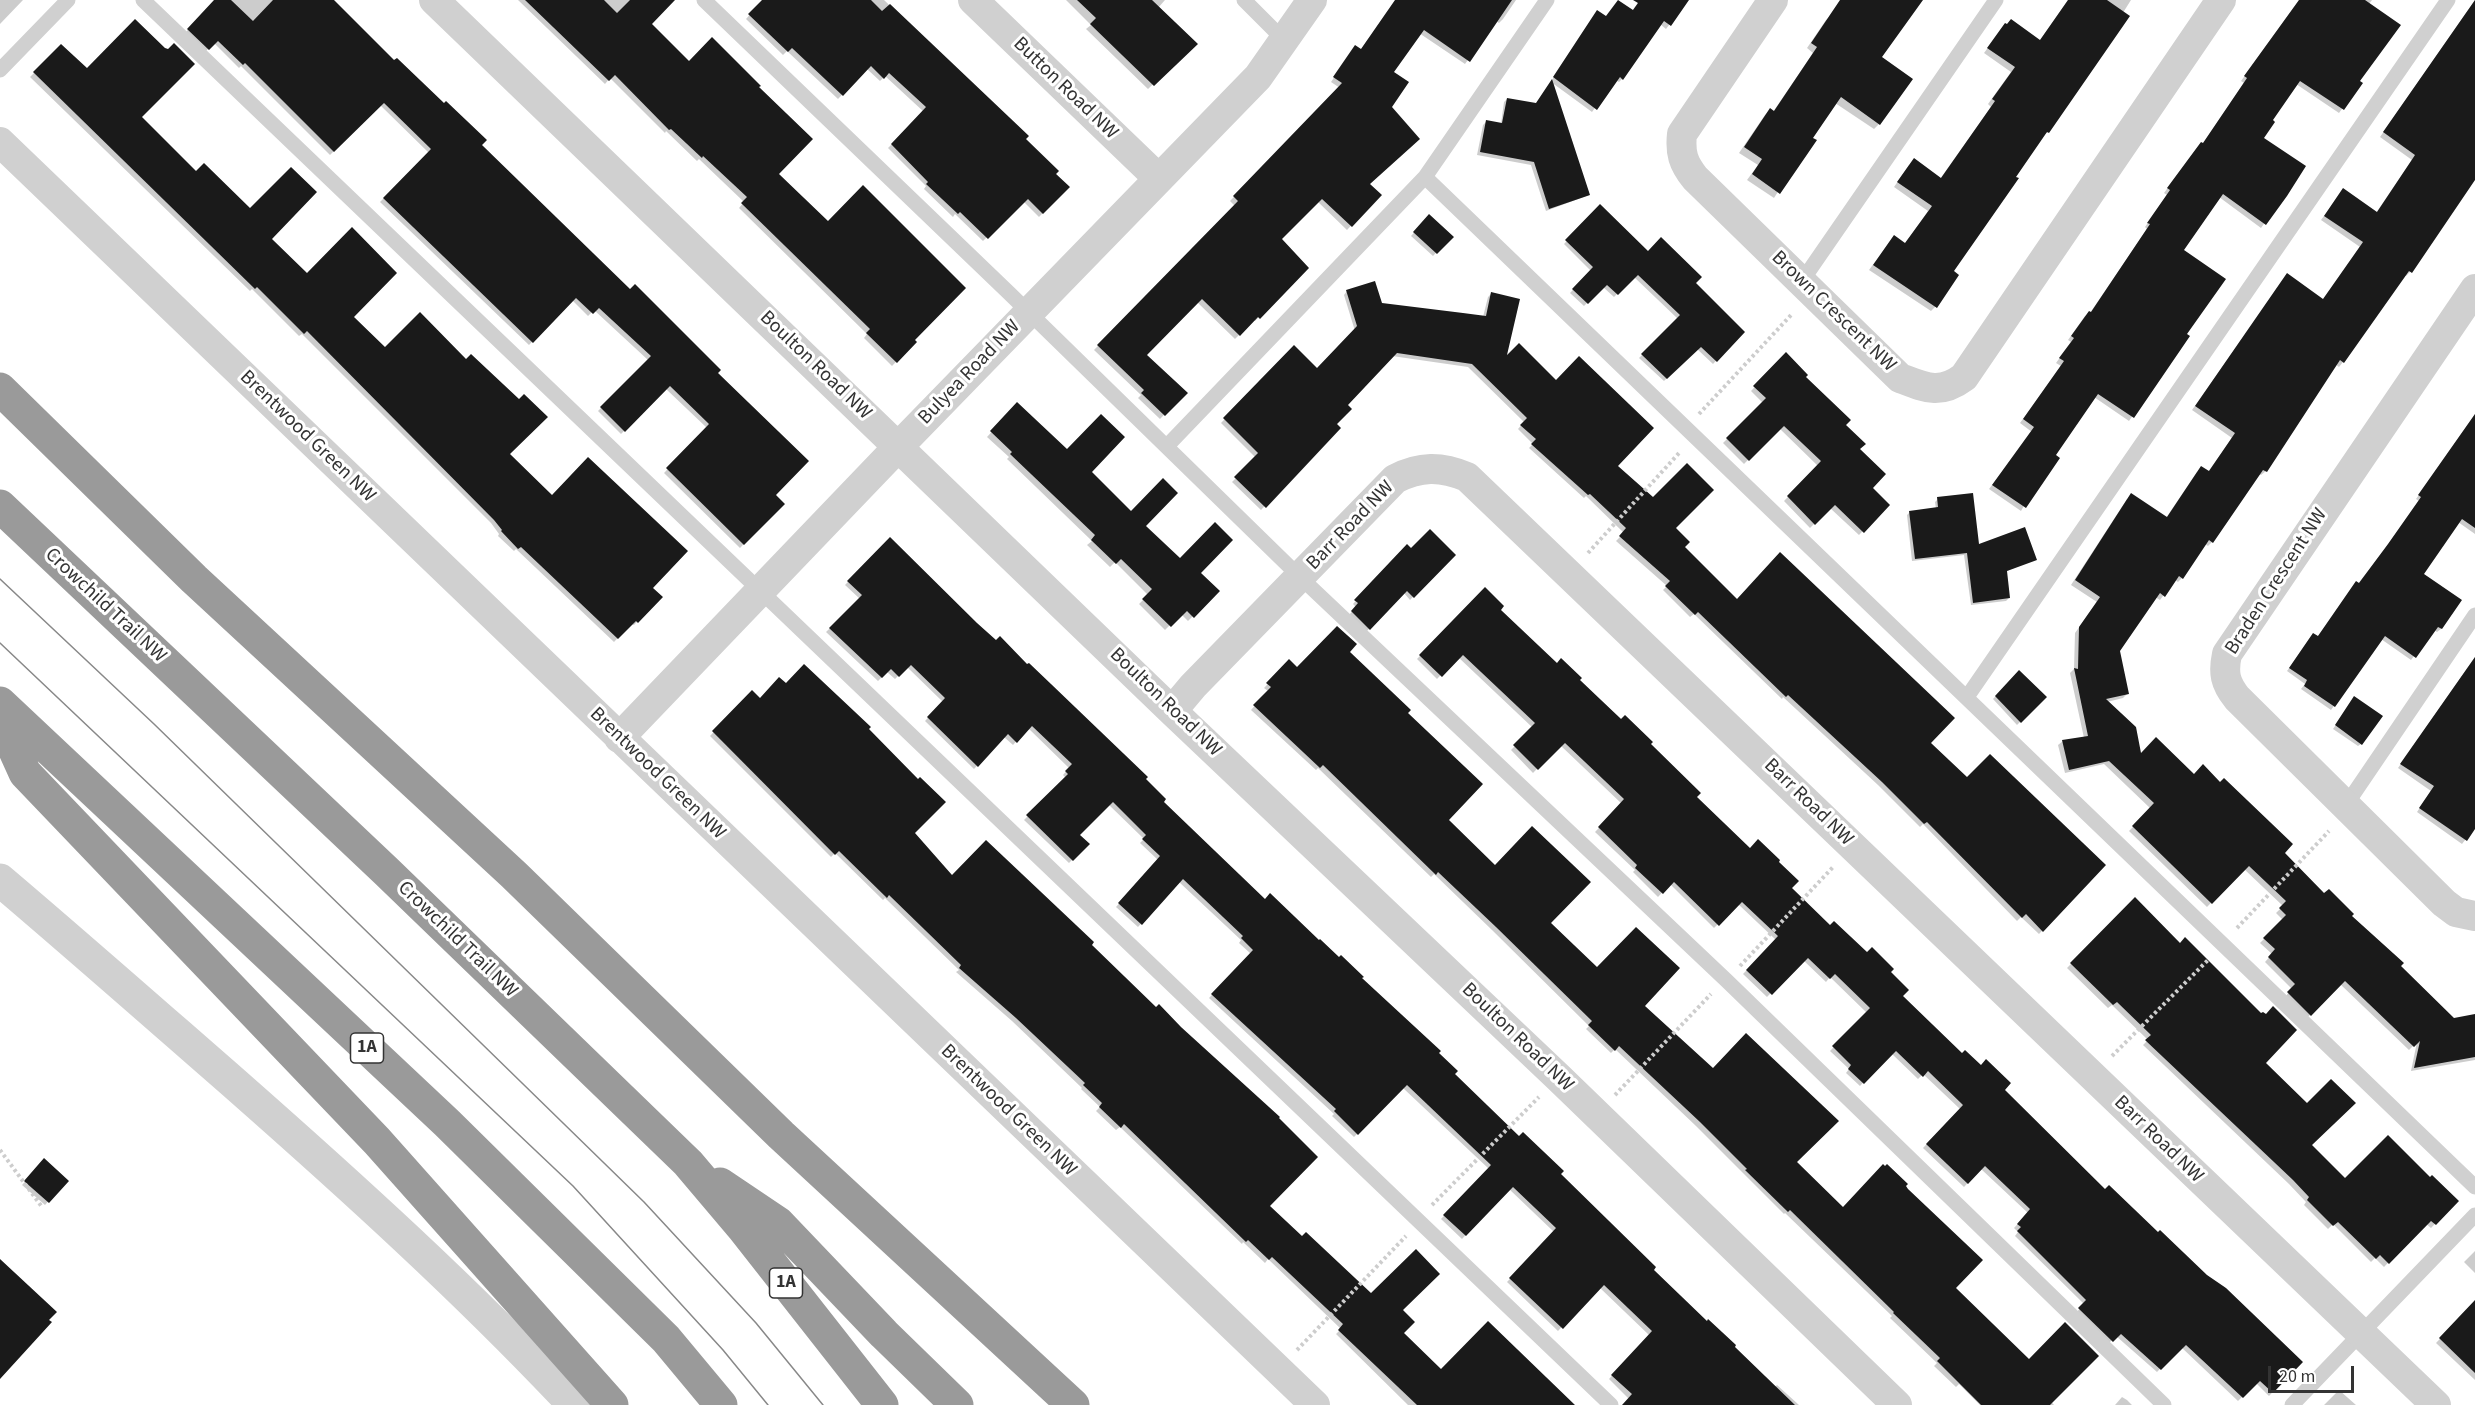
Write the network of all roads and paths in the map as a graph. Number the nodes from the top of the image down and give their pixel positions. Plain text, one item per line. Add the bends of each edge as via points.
1 (68, 0) edge
2 (143, 0) edge
3 (434, 0) edge
4 (704, 0) edge
5 (973, 0) edge
6 (1244, 0) edge
7 (1312, 0) edge
8 (1547, 0) edge
9 (1773, 0) edge
10 (1996, 0) edge
11 (2221, 0) edge
12 (2448, 0) edge
13 (1284, 40) junction
14 (0, 70) edge
15 (0, 142) edge
16 (1425, 177) junction
17 (1158, 178) junction
18 (1802, 281) junction
19 (2475, 289) edge
20 (1029, 312) junction
21 (0, 389) edge
22 (899, 446) junction
23 (1167, 446) junction
24 (0, 506) edge
25 (1300, 577) junction
26 (761, 589) junction
27 (2475, 615) edge
28 (1967, 698) junction
29 (0, 703) edge
30 (1172, 711) junction
31 (0, 718) edge
32 (619, 738) junction
33 (2346, 805) junction
34 (0, 880) edge
35 (2475, 916) edge
36 (0, 1150) edge
37 (688, 1163) junction
38 (2475, 1187) edge
39 (42, 1208) dead end
40 (2475, 1215) edge
41 (2360, 1333) junction
42 (574, 1405) edge
43 (612, 1405) edge
44 (721, 1405) edge
45 (882, 1405) edge
46 (957, 1405) edge
47 (1073, 1405) edge
48 (1315, 1405) edge
49 (1611, 1405) edge
50 (1897, 1405) edge
51 (2164, 1405) edge
52 (2292, 1405) edge
53 (2436, 1405) edge

1 - 14 lane
2 - 26 lane
3 - 22 street, Boulton Road NW
4 - 20 lane
5 - 17 street, Button Road NW
6 - 13 lane
7 - 13 street, Bulyea Road NW
8 - 16 lane
9 - 18 street, Brown Crescent NW via 1682,134 1680,150 1684,164 1695,178
10 - 18 lane
11 - 18 street, Brown Crescent NW via 1964,377 1949,388 1926,388 1900,378
12 - 28 lane
13 - 17 street, Bulyea Road NW via 1258,77
15 - 32 street, Brentwood Green NW
16 - 23 lane
16 - 28 lane
17 - 20 street, Bulyea Road NW
19 - 33 street, Braden Crescent NW via 2227,654 2227,685 2237,698
20 - 22 street, Bulyea Road NW
20 - 23 lane
21 - 47 highway via 194,579 514,875 781,1135
22 - 26 street, Bulyea Road NW
22 - 30 street, Boulton Road NW
23 - 25 lane
24 - 37 highway, Crowchild Trail NW / 1A
25 - 30 street, Barr Road NW
25 - 41 street, Barr Road NW via 1395,479 1422,468 1467,477
25 - 51 lane via 1726,980
26 - 32 street, Bulyea Road NW
26 - 49 lane
27 - 33 lane
28 - 38 lane
29 - 44 highway, 1A via 447,1123 666,1339
30 - 50 street, Boulton Road NW
31 - 43 highway via 25,773 377,1141
32 - 48 street, Brentwood Green NW
33 - 35 street, Braden Crescent NW via 2444,903 2456,912
34 - 42 street via 365,1198 504,1331
36 - 39 path
37 - 45 highway, Crowchild Trail NW / 1A
37 - 46 highway via 778,1223
40 - 41 lane
41 - 52 lane
41 - 53 street, Barr Road NW

